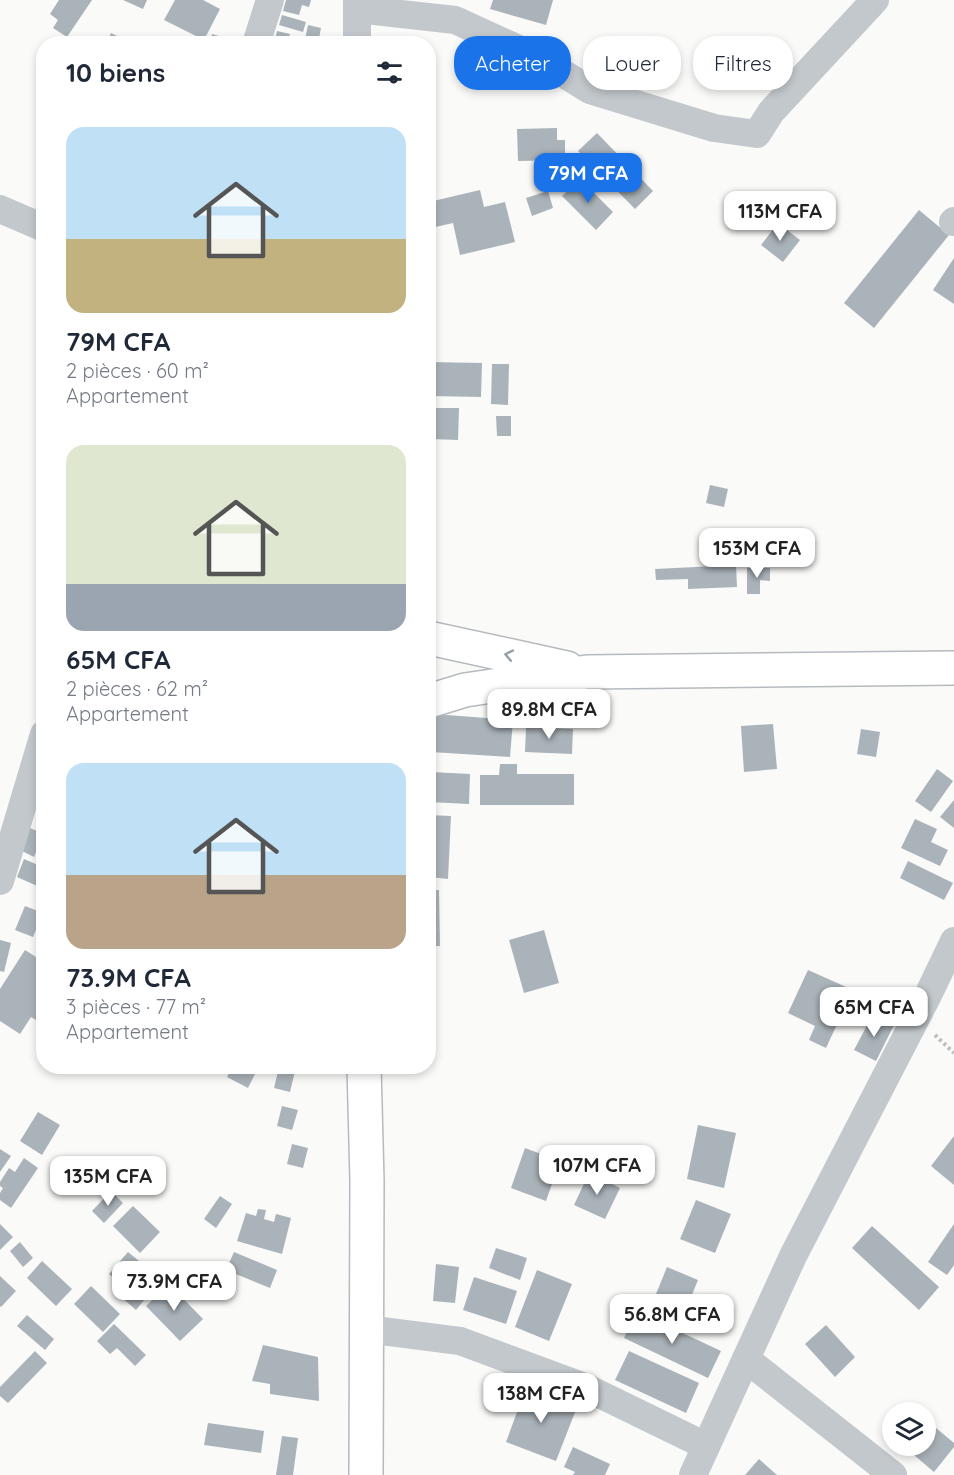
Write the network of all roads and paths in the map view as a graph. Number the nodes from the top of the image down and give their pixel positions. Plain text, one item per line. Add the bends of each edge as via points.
1 (270, 0) edge
2 (875, 0) edge
3 (357, 4) edge
4 (259, 36) edge
5 (357, 36) edge
6 (0, 209) edge
7 (36, 225) edge
8 (436, 640) edge
9 (954, 668) edge
10 (586, 672) junction
11 (436, 698) edge
12 (36, 761) edge
13 (0, 881) edge
14 (954, 941) edge
15 (364, 1074) edge
16 (366, 1329) junction
17 (746, 1359) junction
18 (706, 1446) junction
19 (366, 1475) edge
20 (693, 1475) edge
21 (893, 1475) edge

1 - 4 street
2 - 3 street via 771,112 757,134 714,128 590,90 538,58 455,20
3 - 5 street
6 - 7 street
10 -> 8 main road
9 - 10 main road
10 - 11 main road
12 - 13 street
14 - 17 street via 793,1256
15 - 16 main road
16 - 18 street via 460,1341 587,1388
16 - 19 main road
17 - 18 street
17 - 21 street
18 - 20 street

